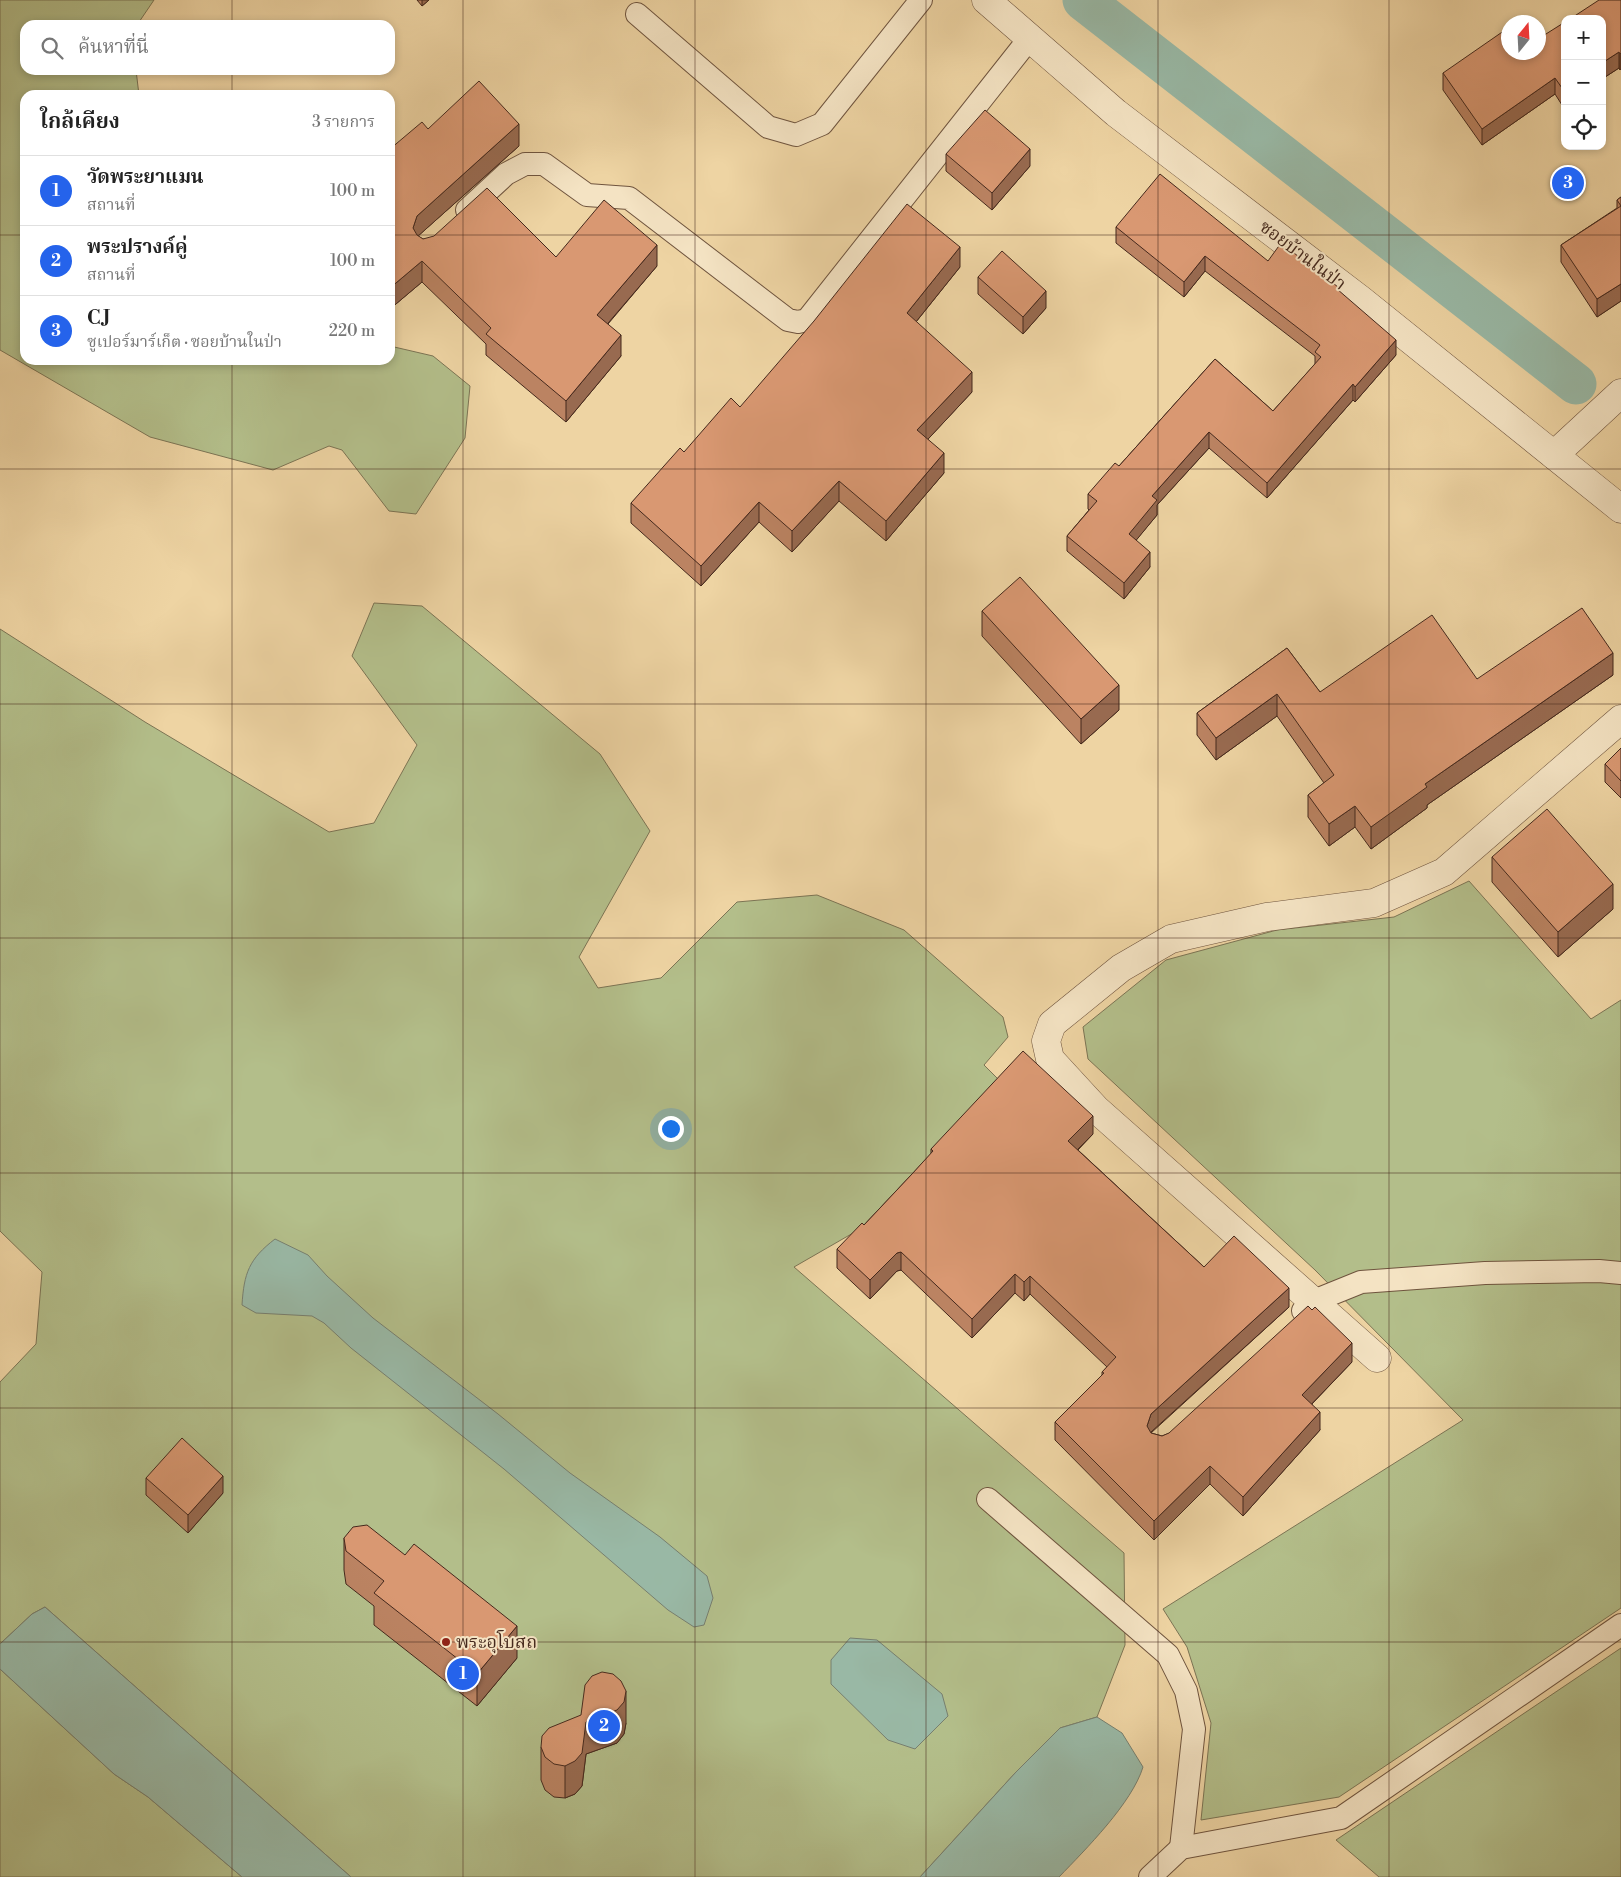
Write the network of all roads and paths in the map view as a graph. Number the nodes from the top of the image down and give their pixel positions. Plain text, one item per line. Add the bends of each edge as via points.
1 (921, 0) edge
2 (986, 0) edge
3 (636, 14) dead end
4 (1029, 39) junction
5 (448, 227) edge
6 (1621, 393) edge
7 (1554, 454) junction
8 (1621, 509) edge
9 (1621, 719) edge
10 (1621, 1273) edge
11 (1314, 1301) junction
12 (1285, 1328) edge
13 (1377, 1358) dead end
14 (988, 1499) dead end
15 (1621, 1625) edge
16 (1181, 1848) junction
17 (1150, 1877) edge

1 - 3 lane via 822,124 796,135 768,127
2 - 4 street, ซอยบ้านในป่า
4 - 5 lane via 807,320 788,320 629,198 587,195 544,164 525,164 506,174
4 - 7 street, ซอยบ้านในป่า via 1116,113 1361,300
6 - 7 street
7 - 8 street, ซอยบ้านในป่า
9 - 11 street via 1444,872 1374,903 1267,917 1171,939 1121,968 1052,1024 1046,1041 1050,1059 1096,1109
10 - 11 lane via 1485,1273 1361,1282
11 - 12 lane
11 - 13 street
14 - 16 lane via 1168,1655 1186,1691 1194,1729
15 - 16 lane via 1341,1818
16 - 17 lane

